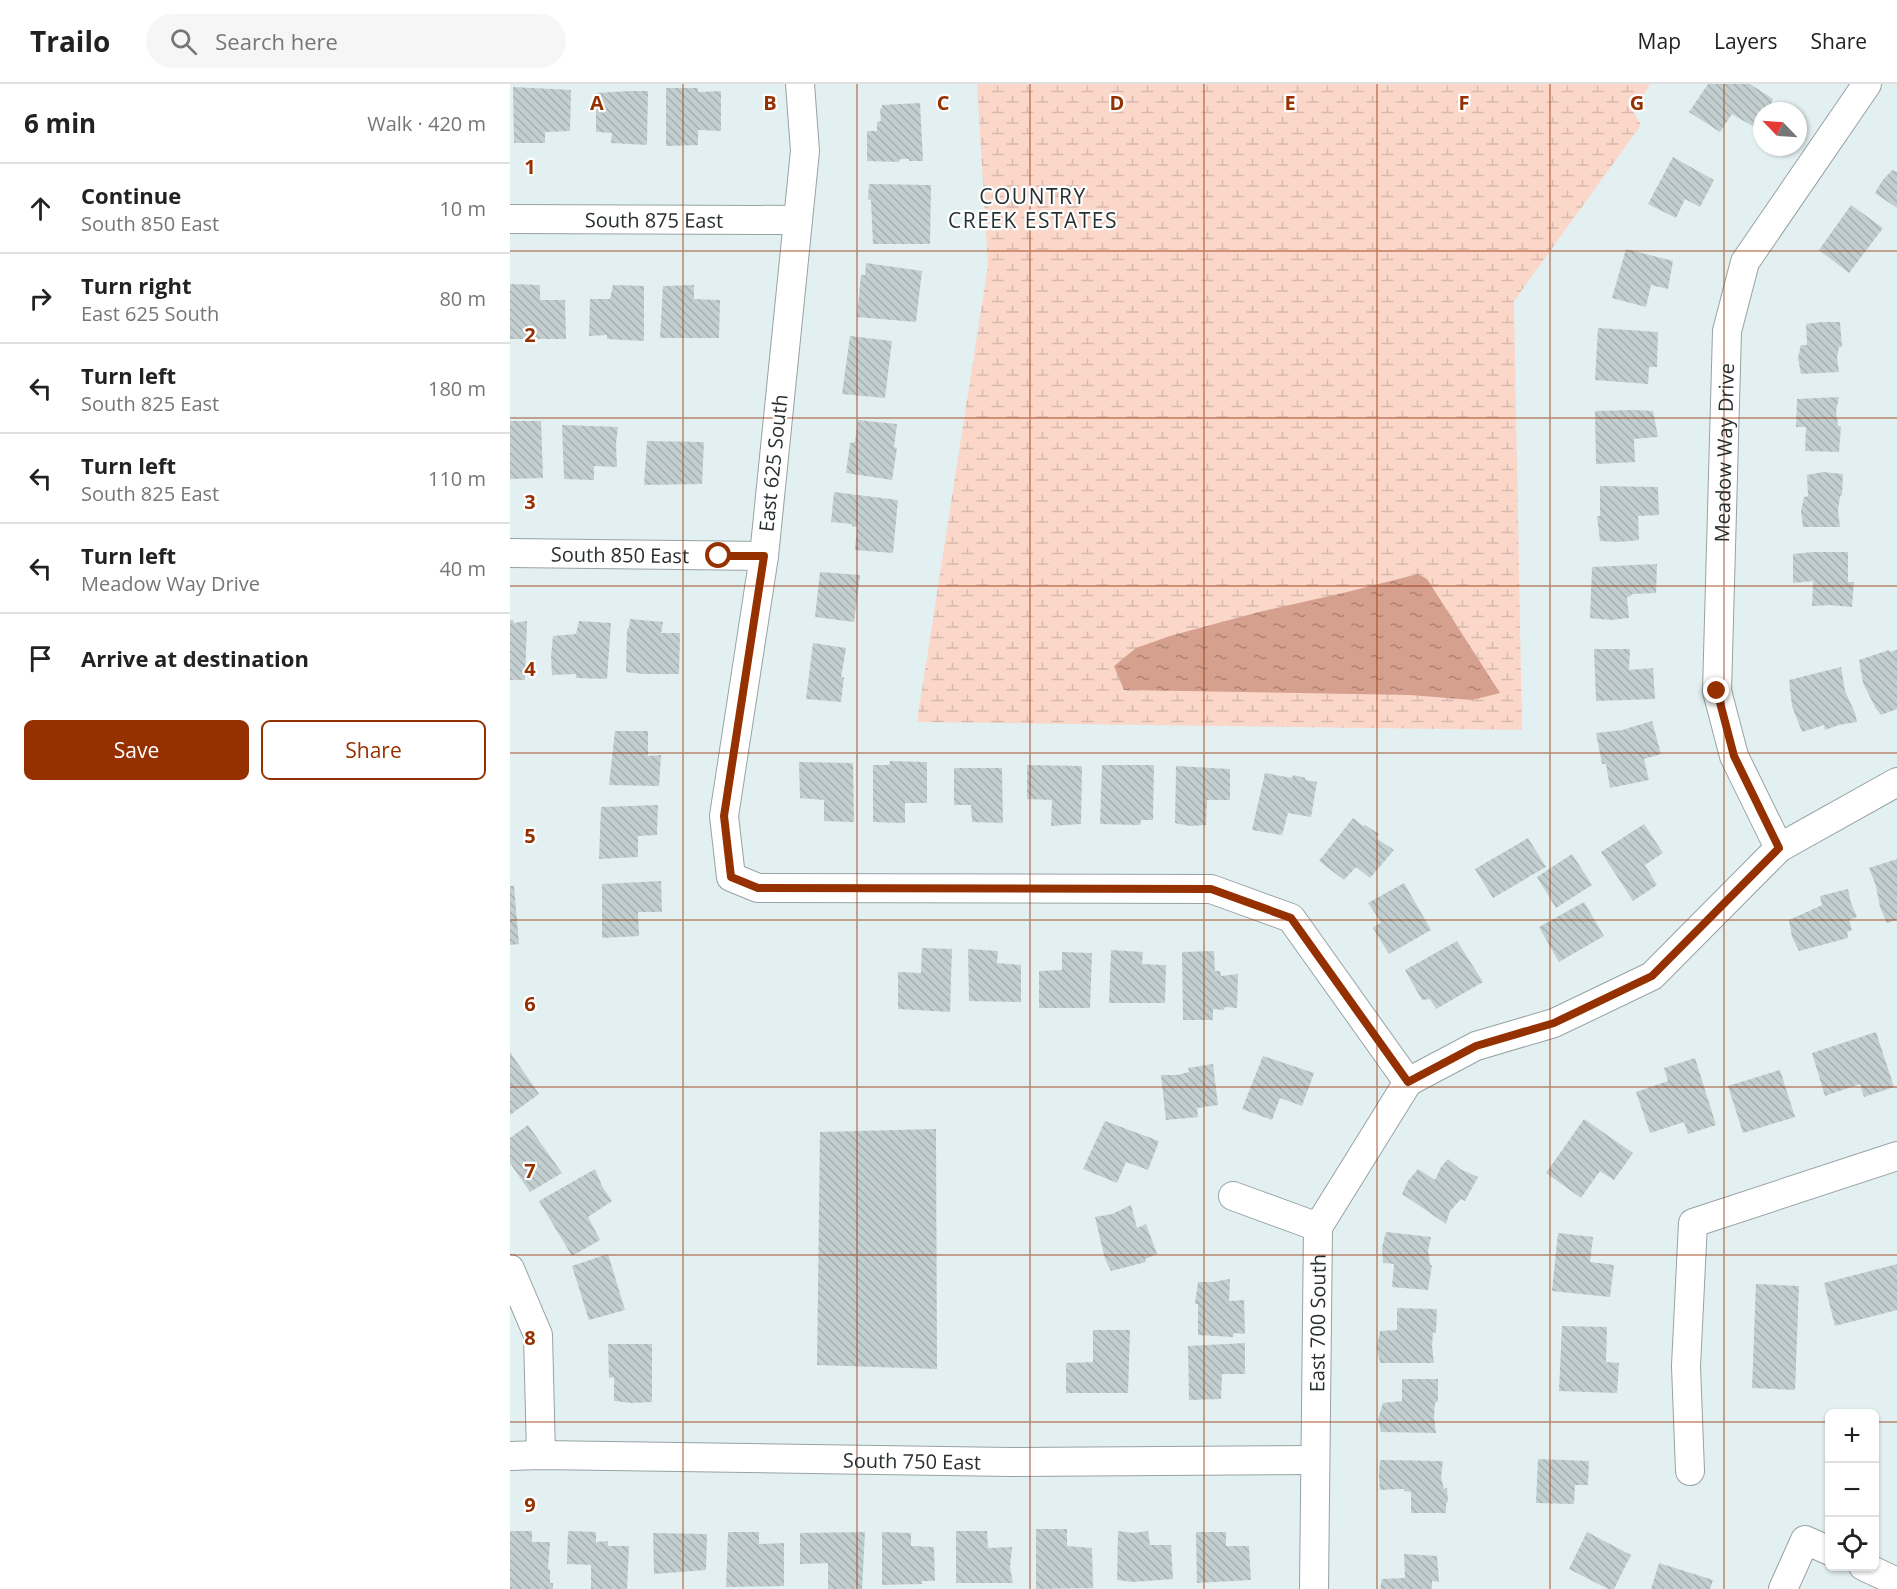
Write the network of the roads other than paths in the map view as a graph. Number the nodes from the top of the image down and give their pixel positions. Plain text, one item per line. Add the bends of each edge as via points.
1 (800, 84) edge
2 (1867, 84) edge
3 (510, 219) edge
4 (798, 220) junction
5 (510, 553) edge
6 (764, 556) junction
7 (1897, 782) edge
8 (1779, 848) junction
9 (1408, 1082) junction
10 (1897, 1156) edge
11 (1233, 1196) dead end
12 (1318, 1227) junction
13 (510, 1269) edge
14 (541, 1455) junction
15 (510, 1456) edge
16 (1316, 1461) junction
17 (1690, 1471) dead end
18 (1825, 1549) edge
19 (1874, 1571) edge
20 (1897, 1582) edge
21 (1314, 1589) edge
22 (1783, 1589) edge

1 - 4 street, East 625 South via 805,151
2 - 8 street, Meadow Way Drive via 1745,262 1727,331 1717,691 1734,756
3 - 4 street, South 875 East
4 - 6 street, East 625 South
5 - 6 street, South 850 East
6 - 9 street, East 625 South via 724,816 731,877 758,888 1211,889 1291,918
7 - 8 street
8 - 9 street via 1652,976 1554,1023 1476,1046
9 - 12 street, East 700 South
10 - 17 street via 1693,1223 1686,1366
11 - 12 street
12 - 16 street, East 700 South
13 - 14 street via 538,1335
14 - 15 street, South 750 East
14 - 16 street, South 750 East via 1011,1462
16 - 21 street, East 700 South
18 - 22 street via 1805,1540
19 - 20 street

